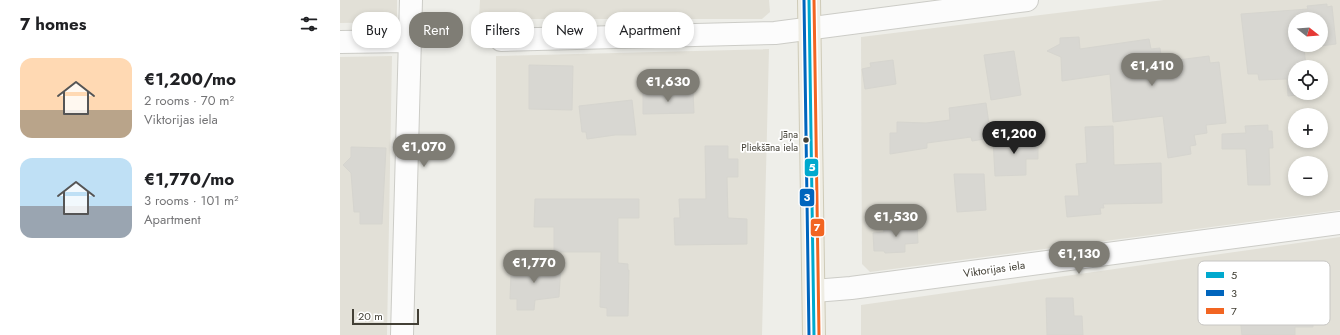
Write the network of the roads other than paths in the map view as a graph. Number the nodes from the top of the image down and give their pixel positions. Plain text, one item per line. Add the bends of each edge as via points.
1 (411, 0) edge
2 (809, 0) edge
3 (1027, 0) edge
4 (411, 12) edge
5 (809, 28) junction
6 (534, 39) edge
7 (409, 41) edge
8 (340, 42) edge
9 (410, 48) edge
10 (1340, 223) edge
11 (814, 291) junction
12 (402, 335) edge
13 (814, 335) edge

1 - 4 street
2 - 5 main road
3 - 5 street
5 - 6 street via 775,33
5 - 11 main road
7 - 8 street
9 - 12 street
10 - 11 street, Viktorijas iela
11 - 13 main road

